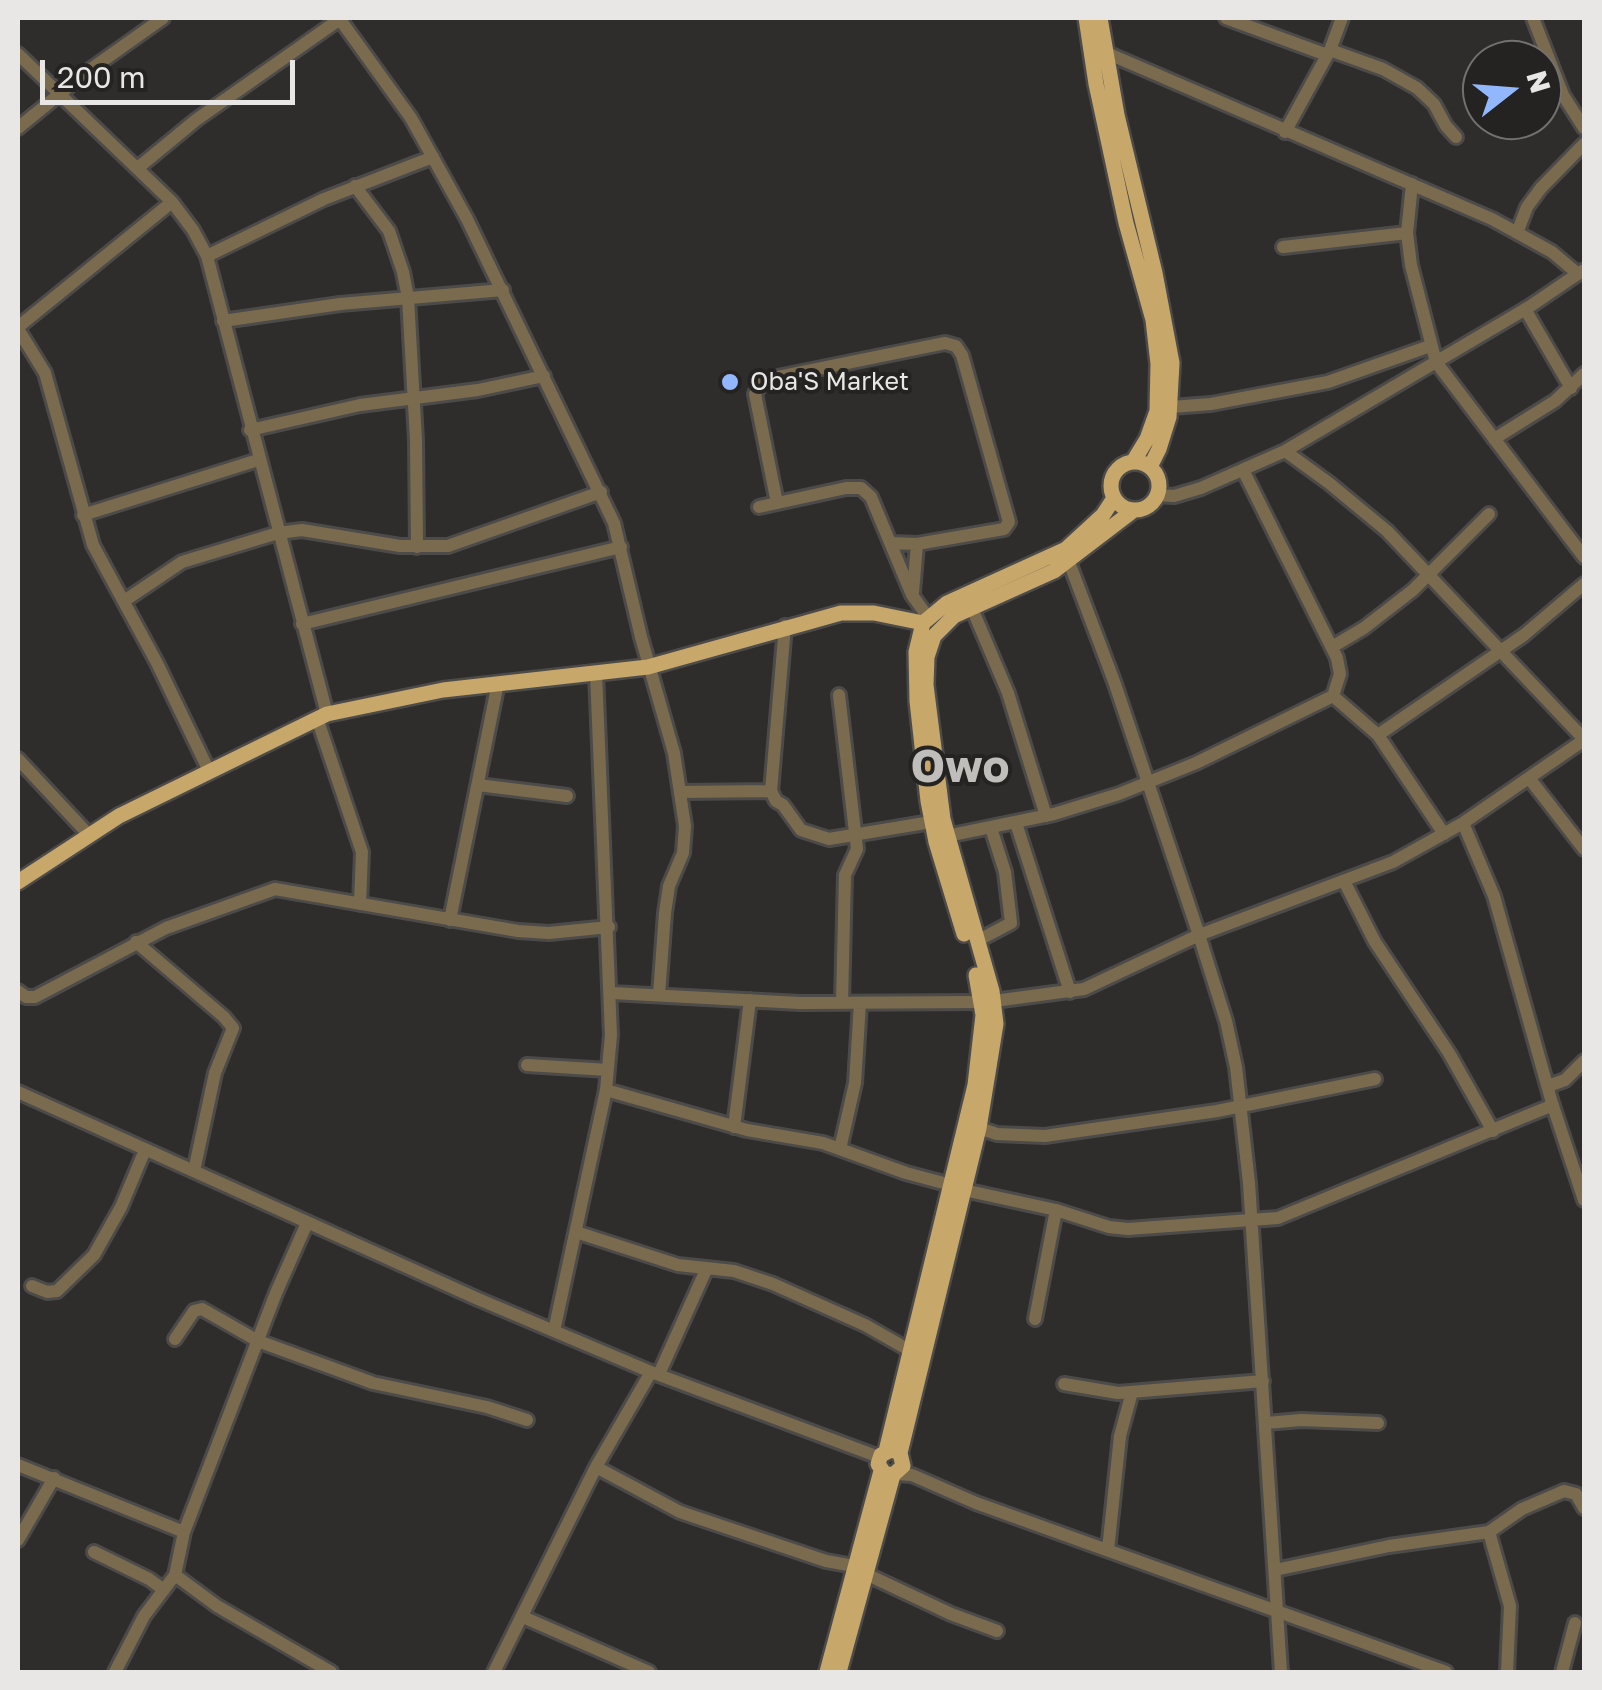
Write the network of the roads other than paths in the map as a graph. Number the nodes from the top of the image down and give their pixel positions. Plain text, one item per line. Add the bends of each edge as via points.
1 (163, 18) edge
2 (340, 18) edge
3 (1086, 18) edge
4 (1100, 18) edge
5 (1226, 18) edge
6 (1342, 18) edge
7 (1533, 18) edge
8 (1097, 49) junction
9 (1328, 53) junction
10 (18, 54) edge
11 (60, 94) junction
12 (18, 128) edge
13 (1584, 128) edge
14 (1285, 132) junction
15 (1456, 137) dead end
16 (1584, 144) edge
17 (433, 157) junction
18 (139, 167) junction
19 (1412, 184) junction
20 (355, 186) junction
21 (172, 202) junction
22 (1517, 232) junction
23 (1407, 234) junction
24 (1284, 247) dead end
25 (207, 256) junction
26 (1581, 272) edge
27 (503, 290) junction
28 (408, 298) junction
29 (1525, 310) junction
30 (223, 321) junction
31 (18, 328) edge
32 (1430, 346) junction
33 (1436, 362) junction
34 (1584, 374) edge
35 (544, 376) junction
36 (1570, 388) junction
37 (415, 399) junction
38 (1170, 407) junction
39 (250, 430) junction
40 (1494, 439) junction
41 (1285, 451) junction
42 (258, 460) junction
43 (1133, 462) junction
44 (1150, 468) junction
45 (1244, 472) junction
46 (1163, 491) junction
47 (601, 492) junction
48 (1114, 498) junction
49 (777, 503) junction
50 (759, 507) dead end
51 (1134, 510) junction
52 (1490, 514) dead end
53 (82, 515) junction
54 (278, 533) junction
55 (892, 543) junction
56 (917, 544) junction
57 (418, 547) junction
58 (620, 547) junction
59 (1584, 558) edge
60 (1068, 562) junction
61 (1429, 574) junction
62 (1584, 584) edge
63 (912, 595) junction
64 (124, 602) junction
65 (971, 606) junction
66 (926, 620) junction
67 (302, 624) junction
68 (785, 626) junction
69 (1332, 648) junction
70 (1500, 650) junction
71 (648, 667) junction
72 (596, 673) junction
73 (498, 683) junction
74 (838, 695) dead end
75 (1333, 696) junction
76 (322, 716) junction
77 (1378, 734) junction
78 (1584, 740) edge
79 (18, 759) edge
80 (209, 771) junction
81 (1529, 778) junction
82 (1148, 783) junction
83 (478, 785) junction
84 (771, 791) junction
85 (680, 792) junction
86 (567, 796) dead end
87 (934, 799) junction
88 (1046, 816) junction
89 (931, 822) junction
90 (1016, 823) junction
91 (1463, 823) junction
92 (992, 828) junction
93 (1444, 834) junction
94 (89, 835) junction
95 (856, 836) junction
96 (947, 836) junction
97 (1584, 849) edge
98 (1344, 880) junction
99 (18, 882) edge
100 (360, 904) junction
101 (450, 920) junction
102 (609, 927) junction
103 (1199, 935) junction
104 (977, 941) junction
105 (136, 942) junction
106 (18, 991) edge
107 (1070, 992) junction
108 (612, 993) junction
109 (658, 995) junction
110 (750, 1000) junction
111 (988, 1002) junction
112 (860, 1003) junction
113 (842, 1004) junction
114 (1584, 1061) edge
115 (527, 1064) dead end
116 (608, 1070) junction
117 (1375, 1079) dead end
118 (1548, 1086) junction
119 (606, 1090) junction
120 (18, 1092) edge
121 (1553, 1105) junction
122 (1241, 1106) junction
123 (734, 1127) junction
124 (979, 1128) junction
125 (1493, 1131) junction
126 (840, 1149) junction
127 (145, 1150) junction
128 (194, 1172) junction
129 (957, 1187) junction
130 (1584, 1200) edge
131 (1056, 1210) junction
132 (1251, 1222) junction
133 (306, 1223) junction
134 (576, 1232) junction
135 (706, 1270) junction
136 (32, 1286) dead end
137 (1035, 1319) dead end
138 (554, 1331) junction
139 (174, 1340) dead end
140 (258, 1341) junction
141 (909, 1350) junction
142 (655, 1373) junction
143 (1263, 1381) junction
144 (1064, 1384) dead end
145 (1132, 1392) junction
146 (527, 1420) dead end
147 (1266, 1423) junction
148 (1378, 1423) dead end
149 (18, 1465) edge
150 (894, 1465) junction
151 (596, 1467) junction
152 (54, 1478) junction
153 (1584, 1508) edge
154 (184, 1532) junction
155 (1489, 1532) junction
156 (18, 1540) edge
157 (1108, 1550) junction
158 (94, 1552) dead end
159 (860, 1570) junction
160 (1275, 1570) junction
161 (175, 1574) junction
162 (164, 1590) junction
163 (1276, 1612) junction
164 (522, 1617) junction
165 (1575, 1623) dead end
166 (997, 1631) dead end
167 (116, 1672) edge
168 (332, 1672) edge
169 (494, 1672) edge
170 (649, 1672) edge
171 (828, 1672) edge
172 (838, 1672) edge
173 (1281, 1672) edge
174 (1446, 1672) edge
175 (1507, 1672) edge
176 (1562, 1672) edge

1 - 11 street
2 - 17 street
2 - 18 street
3 - 8 main road
4 - 8 main road
5 - 9 street
6 - 9 street
7 - 13 street via 1563,95
8 - 14 street
8 - 38 main road via 1169,336
8 - 43 main road via 1158,364 1157,411
9 - 14 street
9 - 15 street via 1383,69 1417,88
10 - 11 street
11 - 12 street
11 - 18 street
14 - 19 street
16 - 22 street via 1541,188
17 - 20 street
17 - 27 street
18 - 21 street
19 - 22 street
19 - 23 street
20 - 25 street
20 - 28 street via 389,232
21 - 25 street
21 - 31 street
22 - 26 street
23 - 24 street
23 - 32 street
25 - 30 street
26 - 29 street
27 - 28 street
27 - 35 street
28 - 30 street
28 - 37 street
29 - 33 street
29 - 36 street
30 - 39 street
31 - 53 street via 45,372
32 - 33 street
32 - 38 street via 1328,382
33 - 40 street
33 - 41 street
34 - 36 street
35 - 37 street
35 - 47 street
36 - 40 street
37 - 39 street via 360,404
37 - 57 street
38 - 44 main road
39 - 42 street
40 - 59 street
41 - 45 street
41 - 61 street via 1329,482
42 - 53 street
42 - 54 street
43 - 44 main road
43 - 48 main road via 1114,474
44 - 46 main road
45 - 46 street
45 - 69 street
46 - 51 main road
47 - 57 street via 448,546
47 - 58 street
48 - 51 main road
48 - 66 main road via 1066,549
49 - 50 street
49 - 55 street via 861,488
49 - 56 street via 755,394 763,380 956,346 1008,522 1004,529
51 - 60 main road
52 - 61 street
53 - 64 street
54 - 57 street via 312,531
54 - 64 street via 182,562
54 - 67 street
55 - 56 street
55 - 63 street
56 - 63 street
58 - 67 street
58 - 71 street
60 - 65 main road
60 - 82 street
61 - 69 street
61 - 70 street
62 - 70 street
63 - 66 street
64 - 80 street
65 - 87 main road via 943,624 927,656
65 - 88 street via 1008,693
66 - 68 main road via 856,612
66 - 87 main road via 916,670
67 - 76 street
68 - 71 main road
68 - 84 street
69 - 75 street via 1340,674
70 - 77 street
70 - 78 street
71 - 72 main road
71 - 85 street
72 - 73 main road
72 - 102 street
73 - 76 main road
73 - 83 street
74 - 95 street
75 - 77 street
75 - 82 street
76 - 80 main road
76 - 100 street via 362,852
77 - 93 street
78 - 81 street
79 - 94 street
80 - 94 main road
81 - 91 street
81 - 97 street
82 - 88 street
82 - 103 street
83 - 86 street
83 - 101 street
84 - 85 street
84 - 95 street via 807,834
85 - 109 street via 683,853 670,886
87 - 89 main road
87 - 96 main road
88 - 90 street
89 - 95 street
89 - 111 main road
90 - 92 street
90 - 107 street
91 - 93 street
91 - 118 street via 1494,896
92 - 96 street
92 - 104 street via 1011,922
93 - 98 street
94 - 99 main road
95 - 113 street via 856,858 846,875
96 - 104 main road
98 - 103 street
98 - 125 street
100 - 101 street
100 - 105 street via 275,889
101 - 102 street via 548,933
102 - 108 street
103 - 107 street
103 - 122 street via 1226,1021
104 - 111 main road
105 - 106 street via 35,997
105 - 128 street via 233,1028 215,1073
107 - 111 street
108 - 109 street
108 - 116 street
109 - 110 street
110 - 113 street
110 - 123 street
111 - 112 street
111 - 124 main road via 995,1041
111 - 129 main road
112 - 113 street
112 - 126 street
114 - 118 street
115 - 116 street
116 - 119 street
117 - 122 street
118 - 121 street
119 - 123 street
119 - 134 street
120 - 127 street
121 - 125 street
121 - 130 street
122 - 124 street via 1033,1137
122 - 132 street
123 - 126 street
124 - 129 main road
125 - 132 street via 1301,1210
126 - 129 street
127 - 128 street
127 - 136 street via 94,1255 56,1291
128 - 133 street
129 - 131 street
129 - 141 main road
129 - 150 main road
131 - 132 street via 1128,1229
131 - 137 street
132 - 143 street
133 - 138 street
133 - 140 street
134 - 135 street
134 - 138 street
135 - 141 street via 772,1284
135 - 142 street
138 - 142 street
139 - 140 street via 202,1309
140 - 146 street via 373,1384
140 - 154 street
141 - 150 main road
142 - 150 street
142 - 151 street
143 - 145 street
143 - 147 street
144 - 145 street
145 - 157 street via 1120,1436
147 - 148 street
147 - 160 street
149 - 152 street
150 - 157 street via 976,1503
150 - 159 main road
151 - 159 street via 680,1512
151 - 164 street
152 - 154 street
152 - 156 street
153 - 155 street via 1576,1494 1564,1490
154 - 161 street
155 - 160 street
155 - 175 street via 1510,1606
157 - 163 street
158 - 162 street
159 - 166 street
159 - 171 main road
159 - 172 main road
160 - 163 street
161 - 162 street
161 - 168 street
162 - 167 street
163 - 173 street
163 - 174 street
164 - 169 street
164 - 170 street
165 - 176 street

